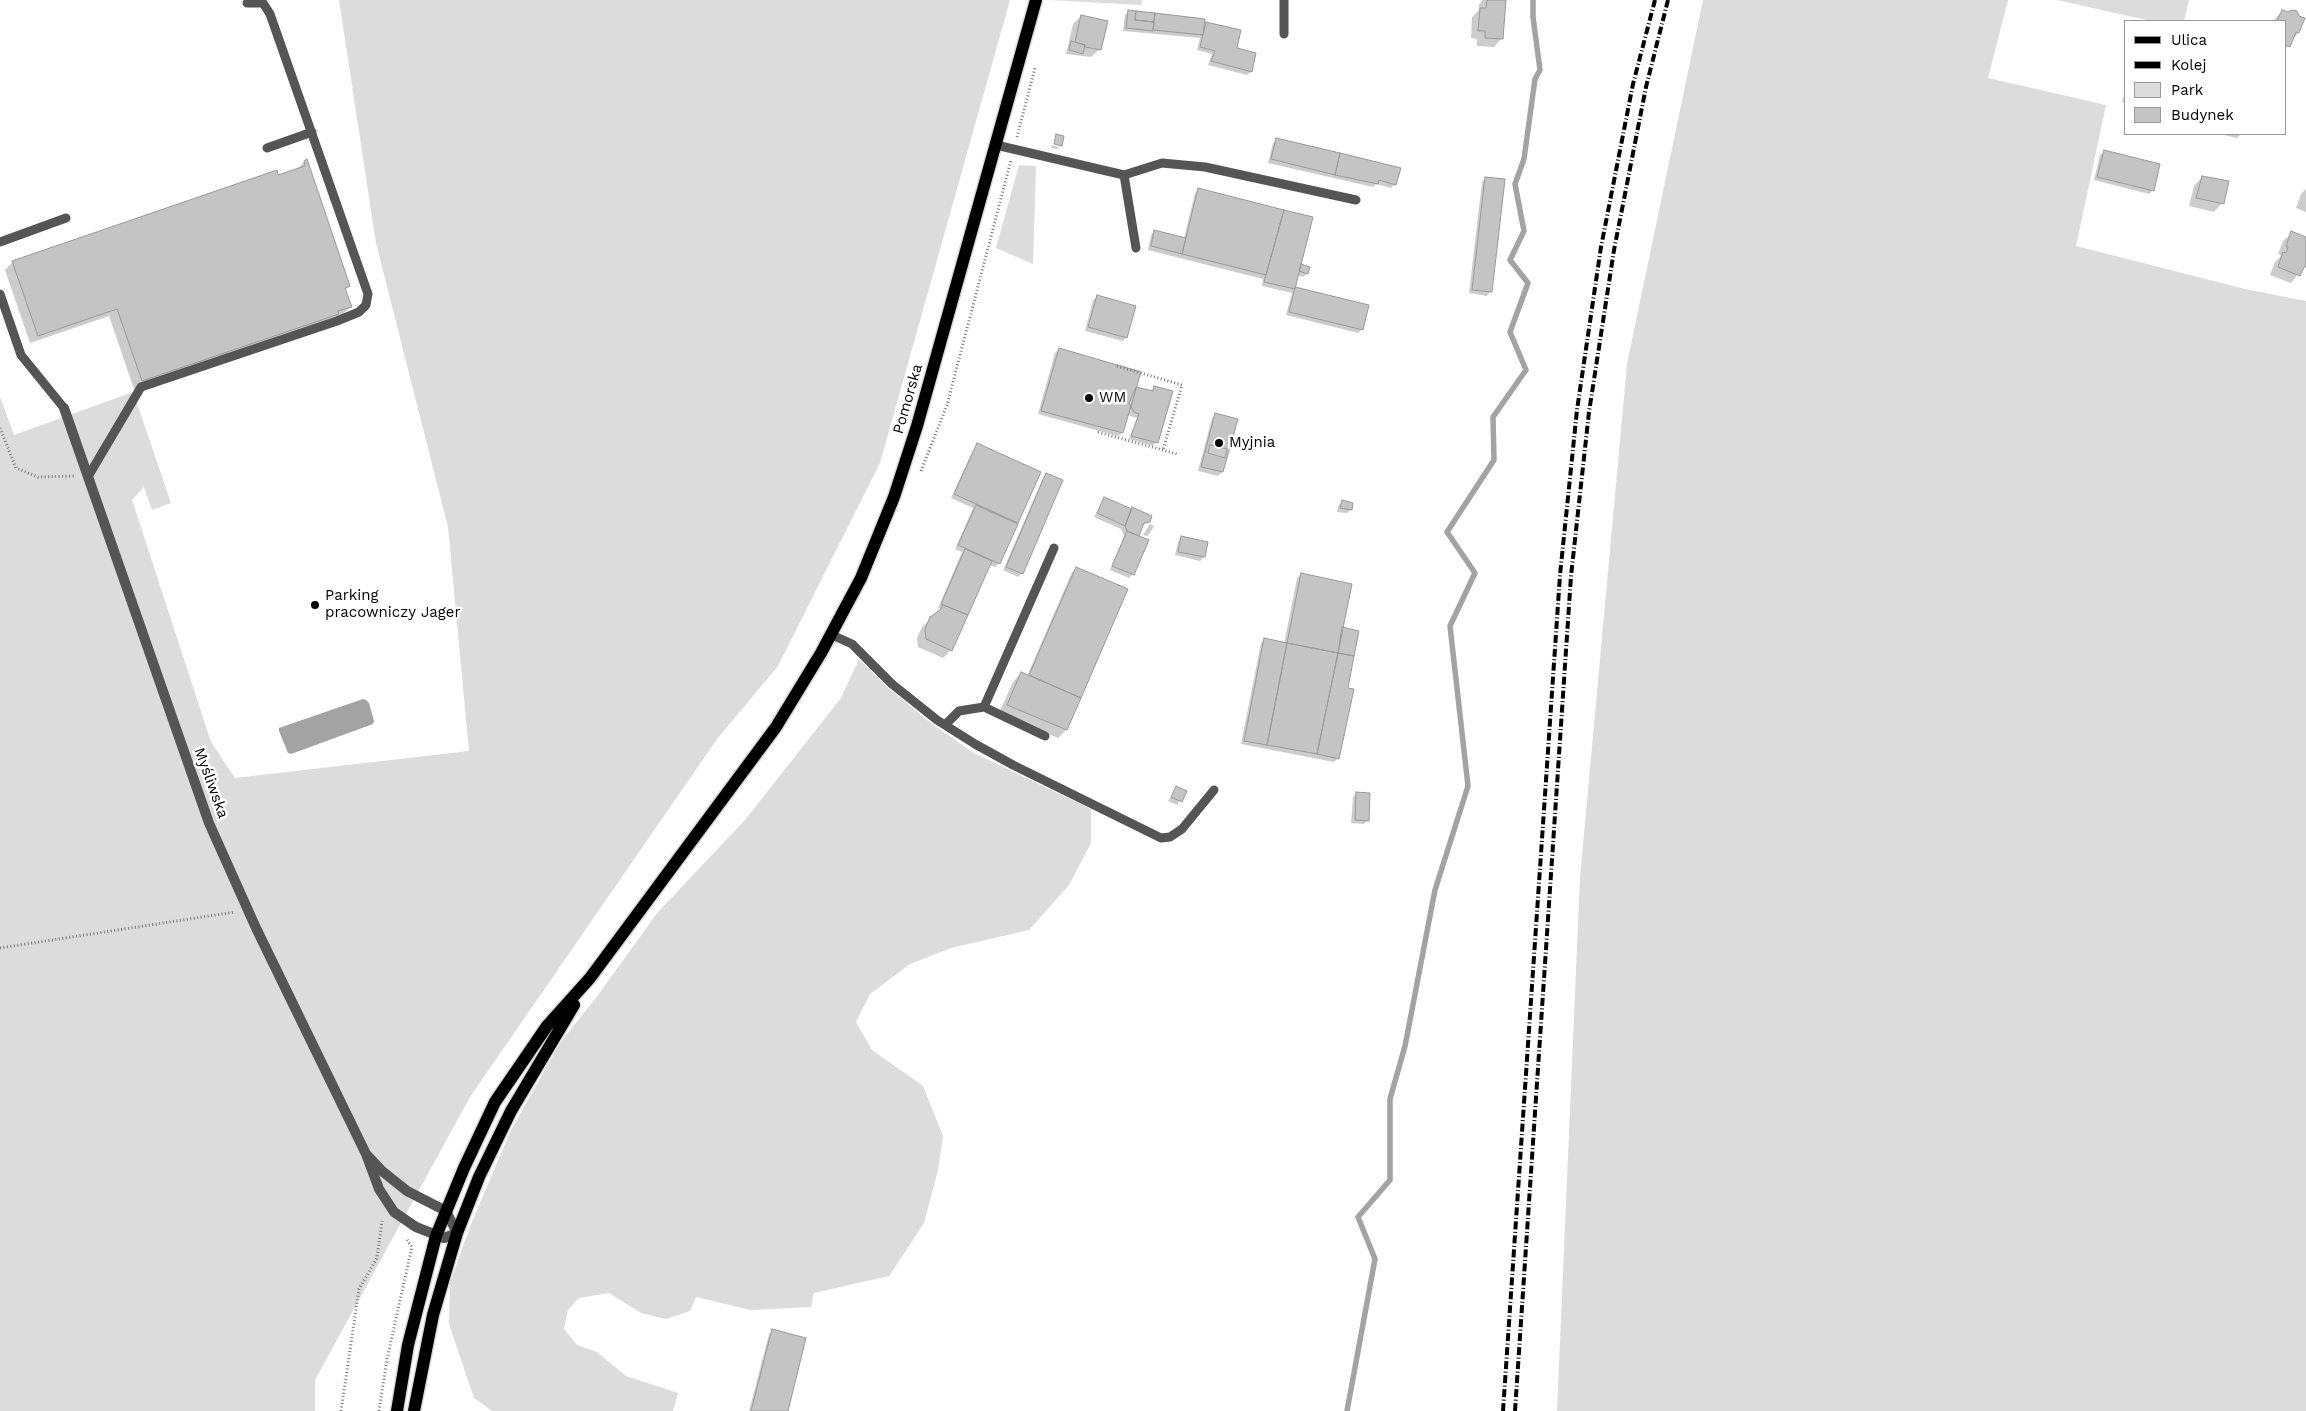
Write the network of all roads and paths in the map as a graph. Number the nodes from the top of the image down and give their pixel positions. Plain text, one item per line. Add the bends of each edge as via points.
1 (1036, 0) edge
2 (1284, 0) edge
3 (246, 3) dead end
4 (1284, 34) dead end
5 (312, 132) junction
6 (996, 145) junction
7 (268, 148) dead end
8 (1124, 174) junction
9 (1356, 200) dead end
10 (66, 218) dead end
11 (0, 242) edge
12 (1136, 248) dead end
13 (0, 294) edge
14 (1117, 366) dead end
15 (64, 408) joint
16 (0, 428) edge
17 (1098, 432) dead end
18 (1163, 450) junction
19 (1177, 454) dead end
20 (89, 475) junction
21 (1054, 548) dead end
22 (832, 635) junction
23 (984, 707) junction
24 (945, 725) junction
25 (1046, 736) dead end
26 (1214, 790) dead end
27 (248, 910) junction
28 (0, 948) edge
29 (590, 978) junction
30 (366, 1154) junction
31 (386, 1202) junction
32 (446, 1211) junction
33 (457, 1232) junction
34 (405, 1235) dead end
35 (436, 1236) junction
36 (341, 1411) edge
37 (379, 1411) edge
38 (397, 1411) edge
39 (414, 1411) edge

1 - 6 main road, Pomorska
2 - 4 lane
3 - 5 lane via 263,3 270,14
5 - 7 lane
5 - 20 lane via 368,294 366,305 359,312 337,321 141,387
6 - 8 lane
6 - 22 main road, Pomorska via 902,474 872,552
8 - 9 lane via 1162,163 1195,166
8 - 12 lane
10 - 11 lane
13 - 15 lane via 22,355
14 - 18 path via 1182,385
15 - 20 street, Myśliwska
16 - 20 path via 16,468 38,477
17 - 18 path
18 - 19 path
20 - 27 street, Myśliwska via 192,777
21 - 23 lane
22 - 24 lane via 852,644 892,684
22 - 29 main road, Pomorska via 776,727
23 - 24 lane via 959,711
23 - 25 lane
24 - 26 lane via 1013,765 1162,838 1182,829
27 - 28 path
27 - 30 street, Myśliwska
29 - 32 main road via 548,1026 500,1093
29 - 33 main road via 511,1111
30 - 31 street, Myśliwska
30 - 32 street, Myśliwska via 407,1191
31 - 35 street, Myśliwska via 394,1212
31 - 36 path via 377,1258 359,1289
32 - 33 street
32 - 35 main road
33 - 35 street via 444,1238
33 - 39 main road via 433,1315
34 - 37 path via 412,1247 387,1358
35 - 38 main road via 408,1345

